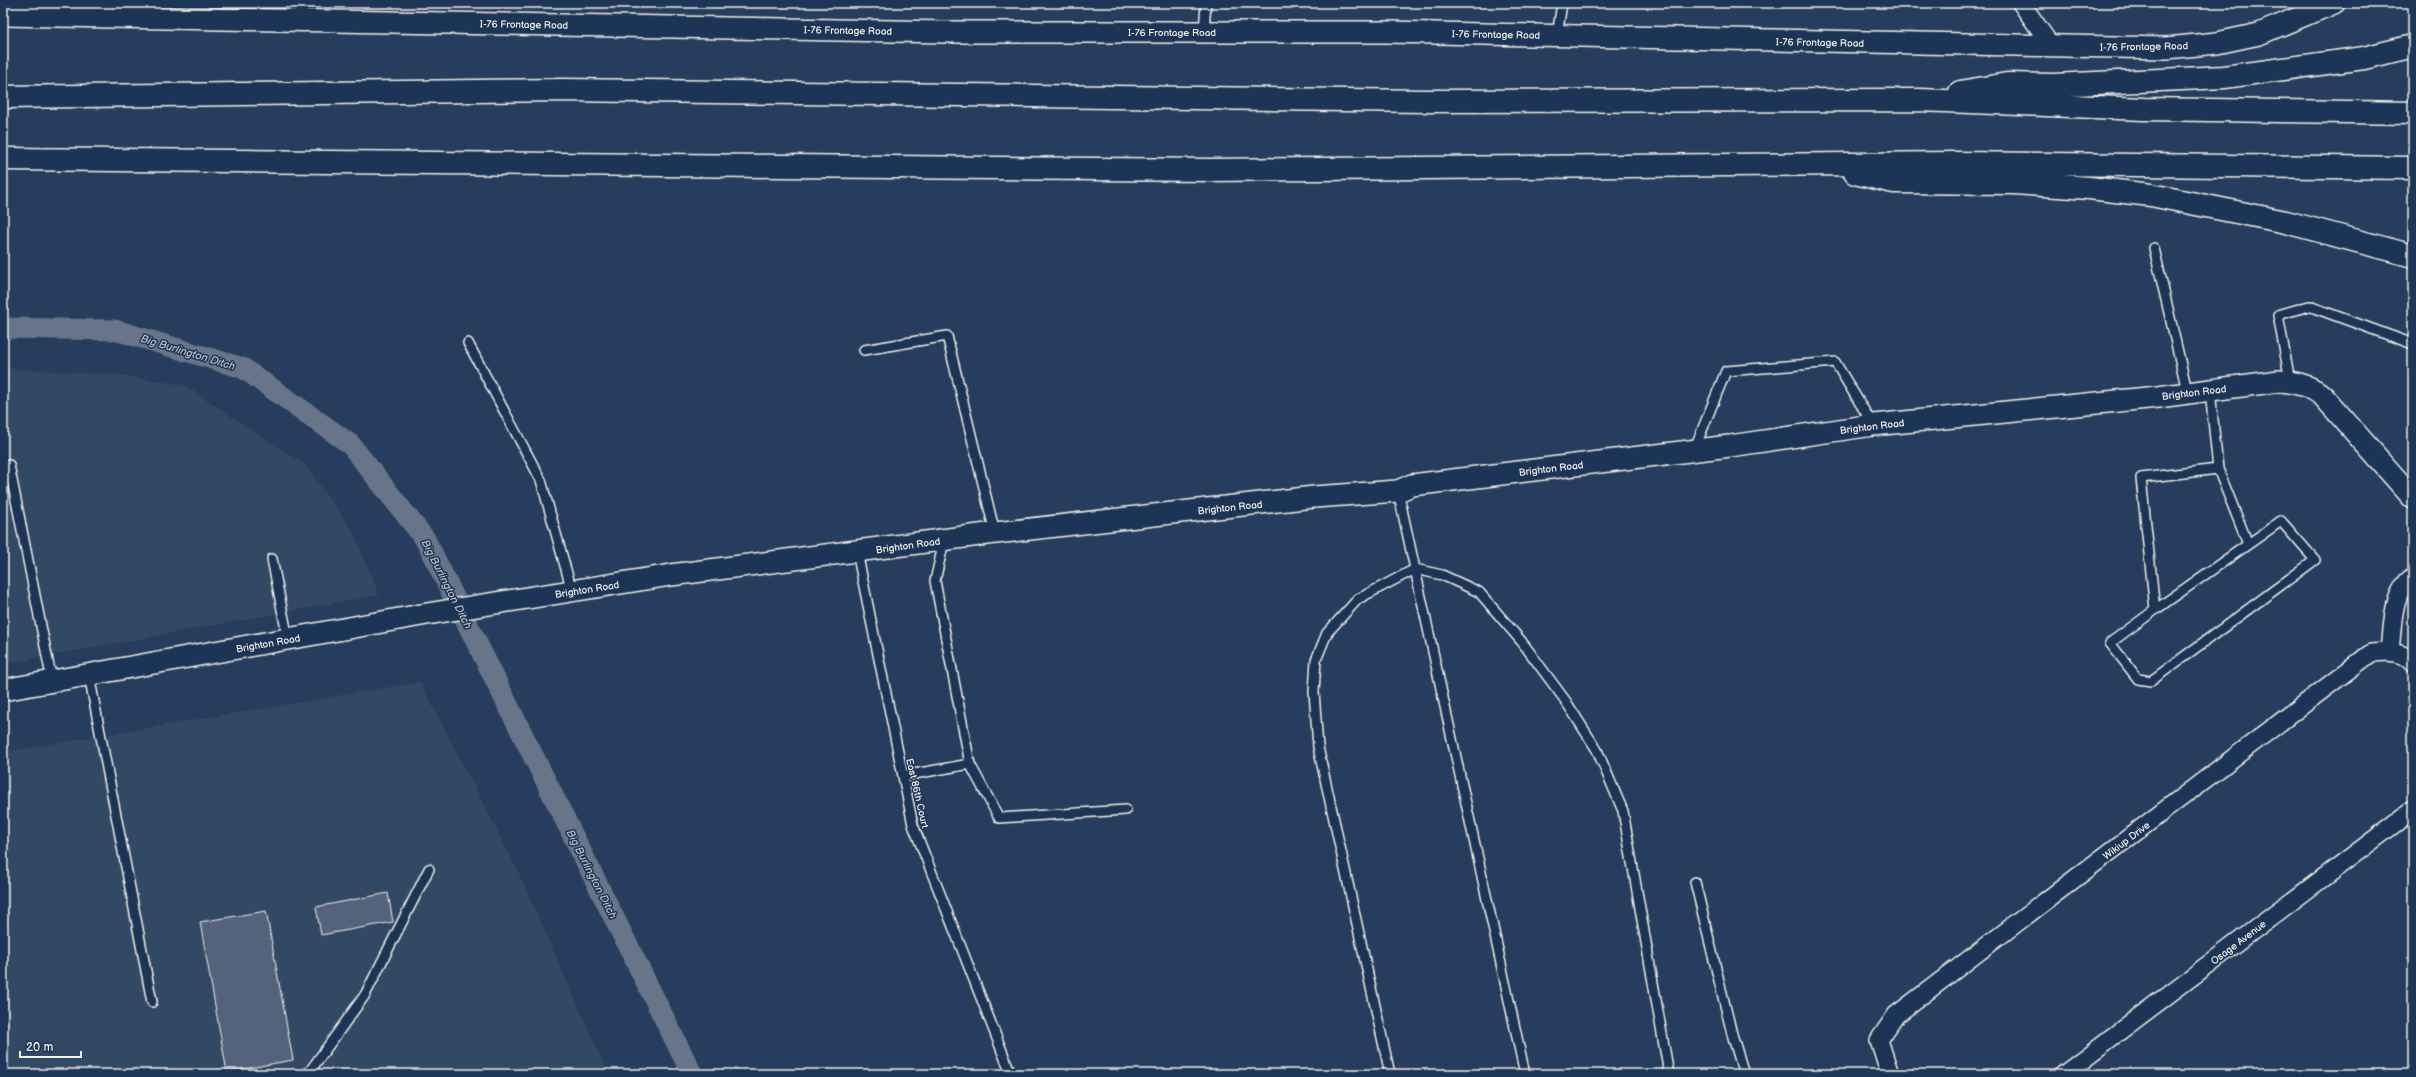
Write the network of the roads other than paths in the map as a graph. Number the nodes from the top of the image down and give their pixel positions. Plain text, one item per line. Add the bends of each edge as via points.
1 (1206, 3) edge
2 (1562, 3) edge
3 (2021, 3) edge
4 (2334, 3) edge
5 (3, 15) edge
6 (1204, 32) junction
7 (1557, 36) junction
8 (2413, 46) edge
9 (2052, 47) junction
10 (3, 97) edge
11 (1919, 100) junction
12 (2413, 114) edge
13 (3, 159) edge
14 (1825, 166) junction
15 (2413, 168) edge
16 (2154, 248) dead end
17 (2413, 256) edge
18 (468, 343) dead end
19 (2413, 344) edge
20 (864, 350) dead end
21 (2290, 382) junction
22 (2210, 390) junction
23 (2187, 391) junction
24 (1874, 425) junction
25 (1694, 450) junction
26 (9, 465) dead end
27 (2218, 469) junction
28 (1398, 491) junction
29 (2413, 498) edge
30 (995, 533) junction
31 (944, 541) junction
32 (2248, 544) junction
33 (857, 552) junction
34 (272, 559) dead end
35 (1415, 569) junction
36 (2413, 576) edge
37 (572, 591) junction
38 (2155, 610) junction
39 (288, 639) junction
40 (2390, 652) junction
41 (2413, 664) edge
42 (89, 675) junction
43 (52, 681) junction
44 (3, 690) edge
45 (970, 764) junction
46 (902, 776) junction
47 (1126, 810) dead end
48 (2413, 810) edge
49 (429, 869) dead end
50 (1694, 882) dead end
51 (152, 1002) dead end
52 (304, 1074) edge
53 (1011, 1074) edge
54 (1390, 1074) edge
55 (1525, 1074) edge
56 (1669, 1074) edge
57 (1744, 1074) edge
58 (1890, 1074) edge
59 (2063, 1074) edge

1 - 6 lane
2 - 7 lane
3 - 9 street
4 - 9 street, I-76 Frontage Road via 2259,34 2217,43 2168,48
5 - 6 street, I-76 Frontage Road via 939,32
6 - 7 street, I-76 Frontage Road via 1386,32
7 - 9 street, I-76 Frontage Road
8 - 11 highway via 2364,58 2224,77 2053,85 2007,84
10 - 11 highway via 563,90 1426,101
11 - 12 highway via 2144,109
13 - 14 highway via 1203,170
14 - 15 highway via 1956,163
14 - 17 highway via 1894,182 2014,183 2151,195 2286,222
16 - 23 lane
18 - 37 lane via 540,480
19 - 21 lane via 2309,306 2278,315
20 - 30 lane via 947,336
21 - 22 street, Brighton Road
21 - 29 street, Brighton Road via 2316,390 2331,403
22 - 23 street, Brighton Road
22 - 27 lane
23 - 24 street, Brighton Road
24 - 25 street, Brighton Road
24 - 25 lane via 1835,362 1726,371
25 - 28 street, Brighton Road via 1412,485
26 - 43 lane
27 - 32 lane
27 - 38 lane via 2141,478
28 - 30 street, Brighton Road via 1306,498
28 - 35 lane
30 - 31 street, Brighton Road
31 - 33 street, Brighton Road
31 - 45 lane via 935,581
32 - 38 lane
32 - 38 lane via 2281,521 2315,560 2151,681 2138,679 2110,642
33 - 37 street, Brighton Road via 671,575
33 - 46 lane, East 86th Court
34 - 39 lane
35 - 54 lane via 1358,599 1327,633 1316,660 1314,692 1318,747
35 - 55 lane
35 - 56 lane via 1442,575 1479,592 1522,642 1565,700 1597,750 1623,811
36 - 40 street via 2405,581 2397,594
37 - 39 street, Brighton Road
39 - 42 street, Brighton Road
40 - 41 street, Wikiup Drive via 2408,657
40 - 58 street, Wikiup Drive via 2371,653 1896,1016 1879,1040
42 - 43 street, Brighton Road
42 - 51 lane
43 - 44 street, Brighton Road
45 - 46 lane
45 - 47 lane via 999,818
46 - 53 lane, East 86th Court via 913,825
48 - 59 street, Osage Avenue
49 - 52 lane via 365,995 310,1071
50 - 57 lane

